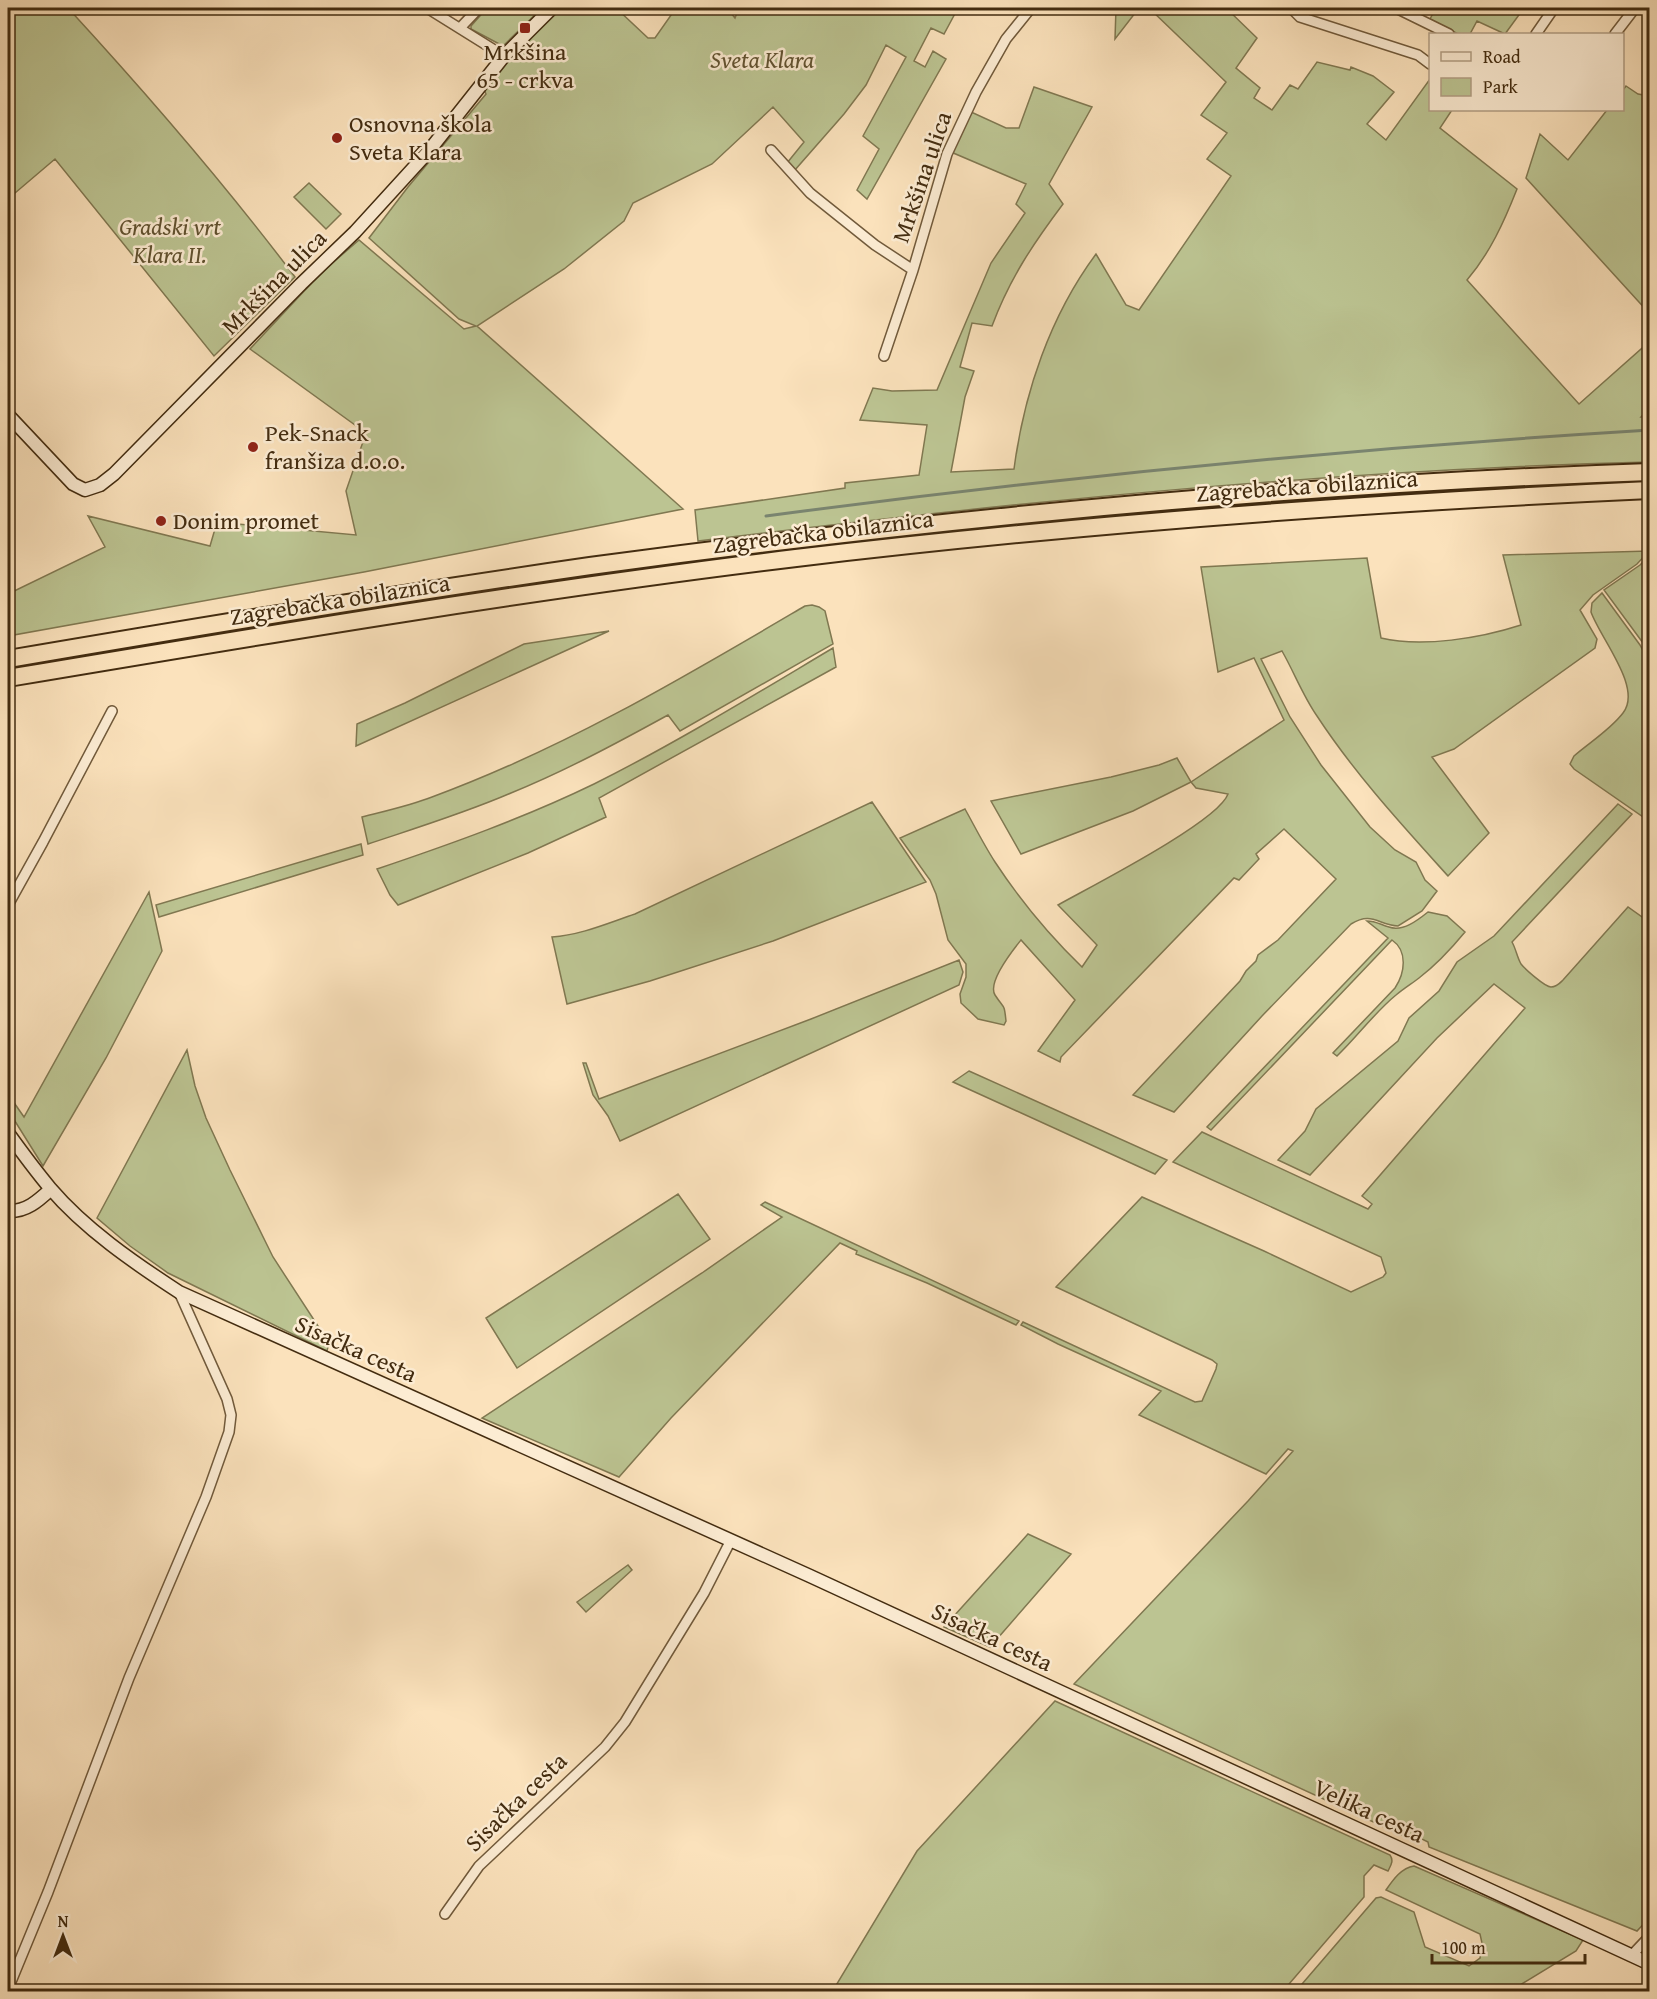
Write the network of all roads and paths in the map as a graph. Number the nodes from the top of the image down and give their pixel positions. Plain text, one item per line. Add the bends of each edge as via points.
1 (428, 8) edge
2 (479, 8) edge
3 (552, 8) edge
4 (1031, 8) edge
5 (1291, 8) edge
6 (1396, 8) edge
7 (1554, 8) edge
8 (1635, 8) edge
9 (460, 28) junction
10 (1447, 33) edge
11 (1537, 33) edge
12 (1616, 33) edge
13 (504, 56) junction
14 (1429, 63) edge
15 (771, 150) dead end
16 (913, 270) junction
17 (885, 356) dead end
18 (8, 415) edge
19 (1650, 472) edge
20 (1650, 490) edge
21 (8, 659) edge
22 (8, 678) edge
23 (112, 711) dead end
24 (8, 905) edge
25 (8, 1133) edge
26 (51, 1189) junction
27 (8, 1210) edge
28 (179, 1292) junction
29 (731, 1540) junction
30 (1071, 1697) joint
31 (445, 1914) dead end
32 (1650, 1936) edge
33 (1632, 1956) junction
34 (1650, 1964) edge
35 (8, 1989) edge

1 - 9 street
2 - 9 street
3 - 13 main road, Mrkšina ulica
4 - 16 street, Mrkšina ulica via 1006,39 947,154
5 - 14 street via 1300,17
6 - 10 street
7 - 11 street
8 - 12 street
9 - 13 street
13 - 18 main road, Mrkšina ulica via 428,152 355,232 100,485 85,490 73,484
15 - 16 street, Mrkšina ulica via 810,193
16 - 17 street, Mrkšina ulica
19 - 21 highway, Zagrebačka obilaznica via 1305,489 996,517 589,567
20 - 22 highway, Zagrebačka obilaznica via 1307,508 797,558 592,585
23 - 24 street
25 - 26 main road, Sisačka cesta
26 - 27 main road via 32,1205
26 - 28 main road, Sisačka cesta via 118,1249
28 - 29 main road, Sisačka cesta
28 - 35 street via 227,1399 231,1415 229,1432
29 - 30 main road, Sisačka cesta
29 - 31 street, Sisačka cesta via 698,1603 625,1722 605,1747 479,1866
30 - 33 main road, Velika cesta
32 - 33 street
33 - 34 main road, Velika cesta

